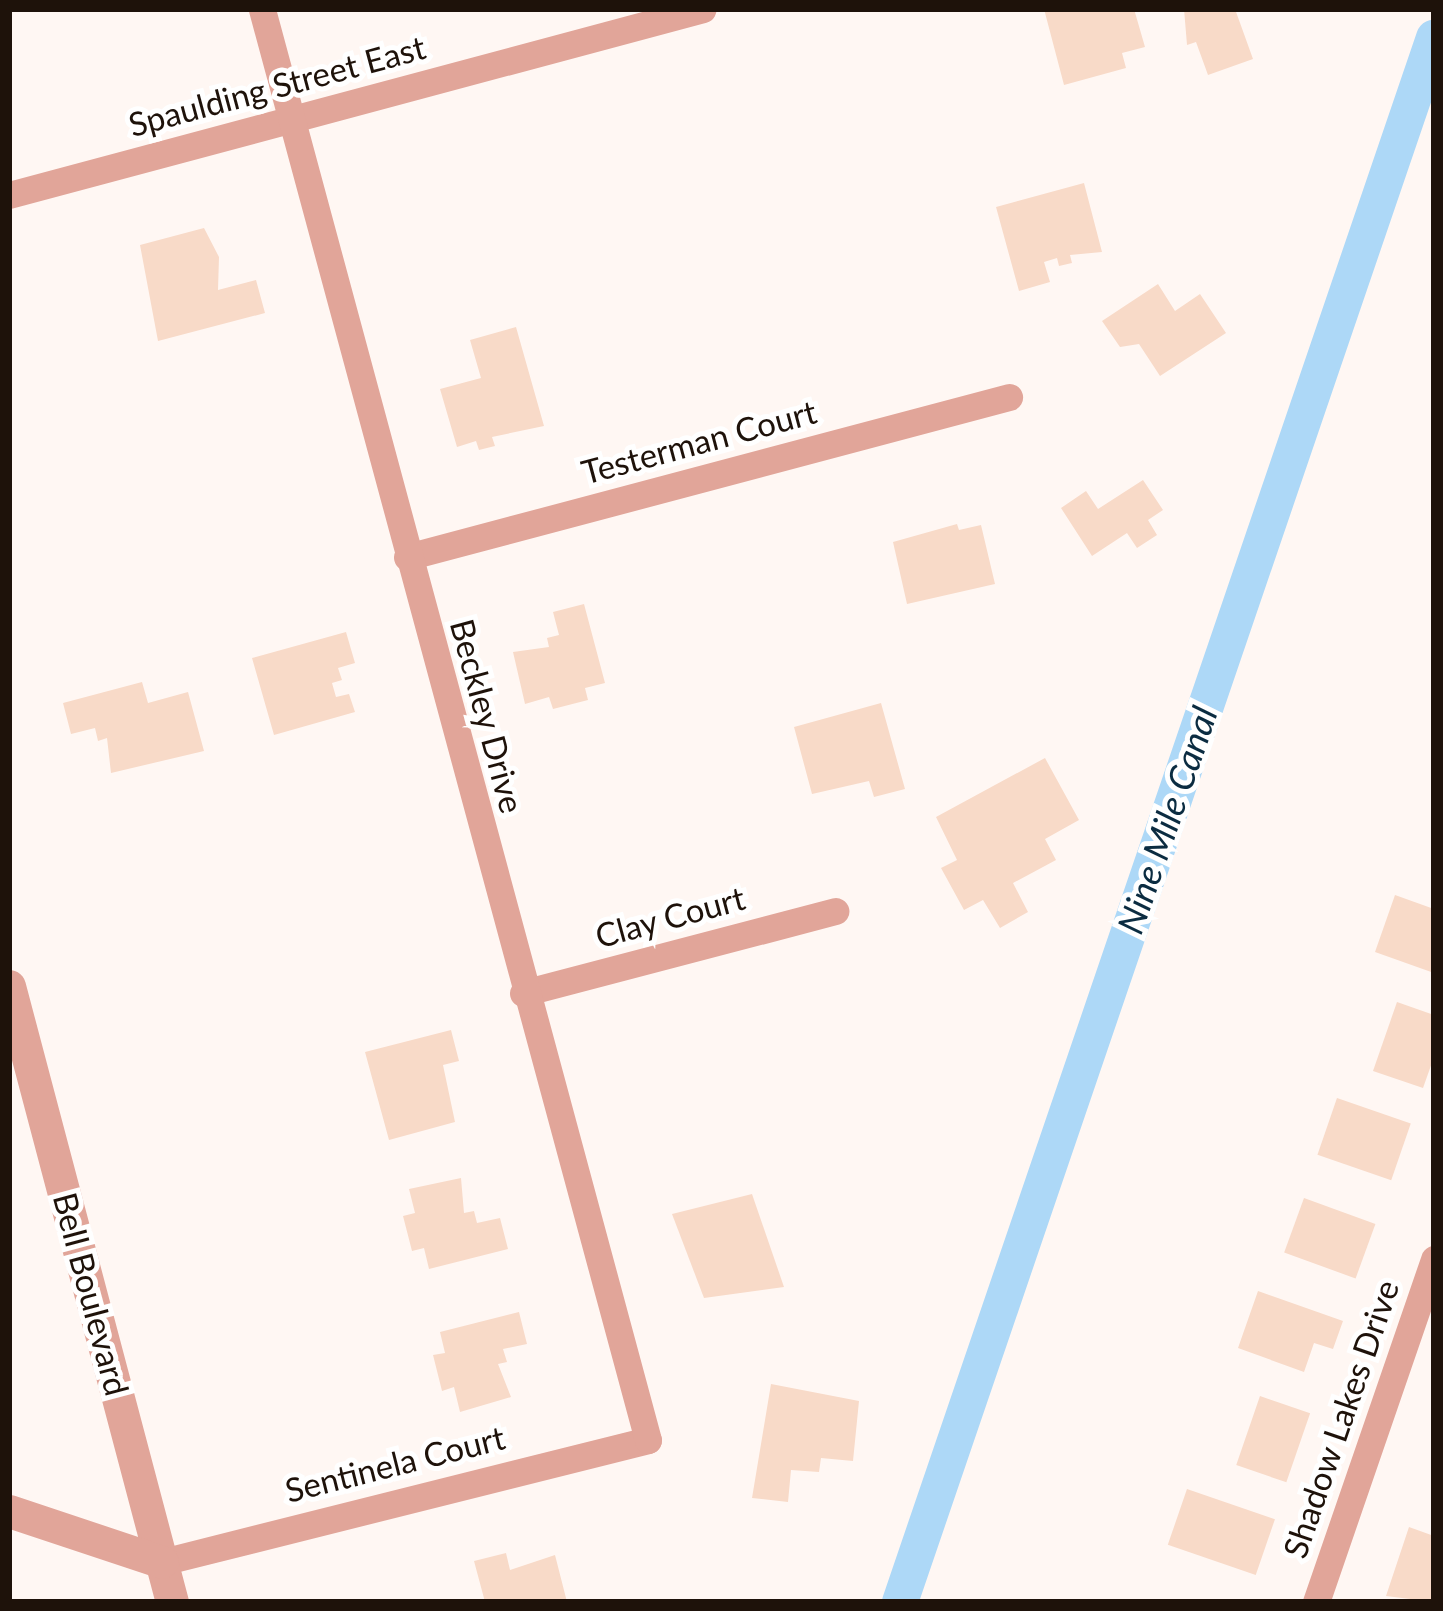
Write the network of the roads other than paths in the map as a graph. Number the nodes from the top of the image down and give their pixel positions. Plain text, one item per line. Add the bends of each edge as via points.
1 (262, 9) edge
2 (703, 9) edge
3 (291, 122) junction
4 (9, 195) edge
5 (1009, 397) dead end
6 (407, 557) junction
7 (836, 911) dead end
8 (9, 986) edge
9 (523, 993) junction
10 (1434, 1258) edge
11 (1421, 1340) edge
12 (648, 1440) joint
13 (9, 1511) edge
14 (162, 1562) junction
15 (172, 1602) edge
16 (1316, 1602) edge

1 - 3 street, Beckley Drive
2 - 3 street, Spaulding Street East
3 - 4 street, Spaulding Street East
3 - 6 street, Beckley Drive
5 - 6 street, Testerman Court
6 - 9 street, Beckley Drive
7 - 9 street, Clay Court
8 - 14 street, Bell Boulevard
9 - 12 street, Beckley Drive
10 - 11 street, Shadow Lakes Drive
11 - 16 street, Shadow Lakes Drive
12 - 14 street, Sentinela Court
13 - 14 street
14 - 15 street, Bell Boulevard

